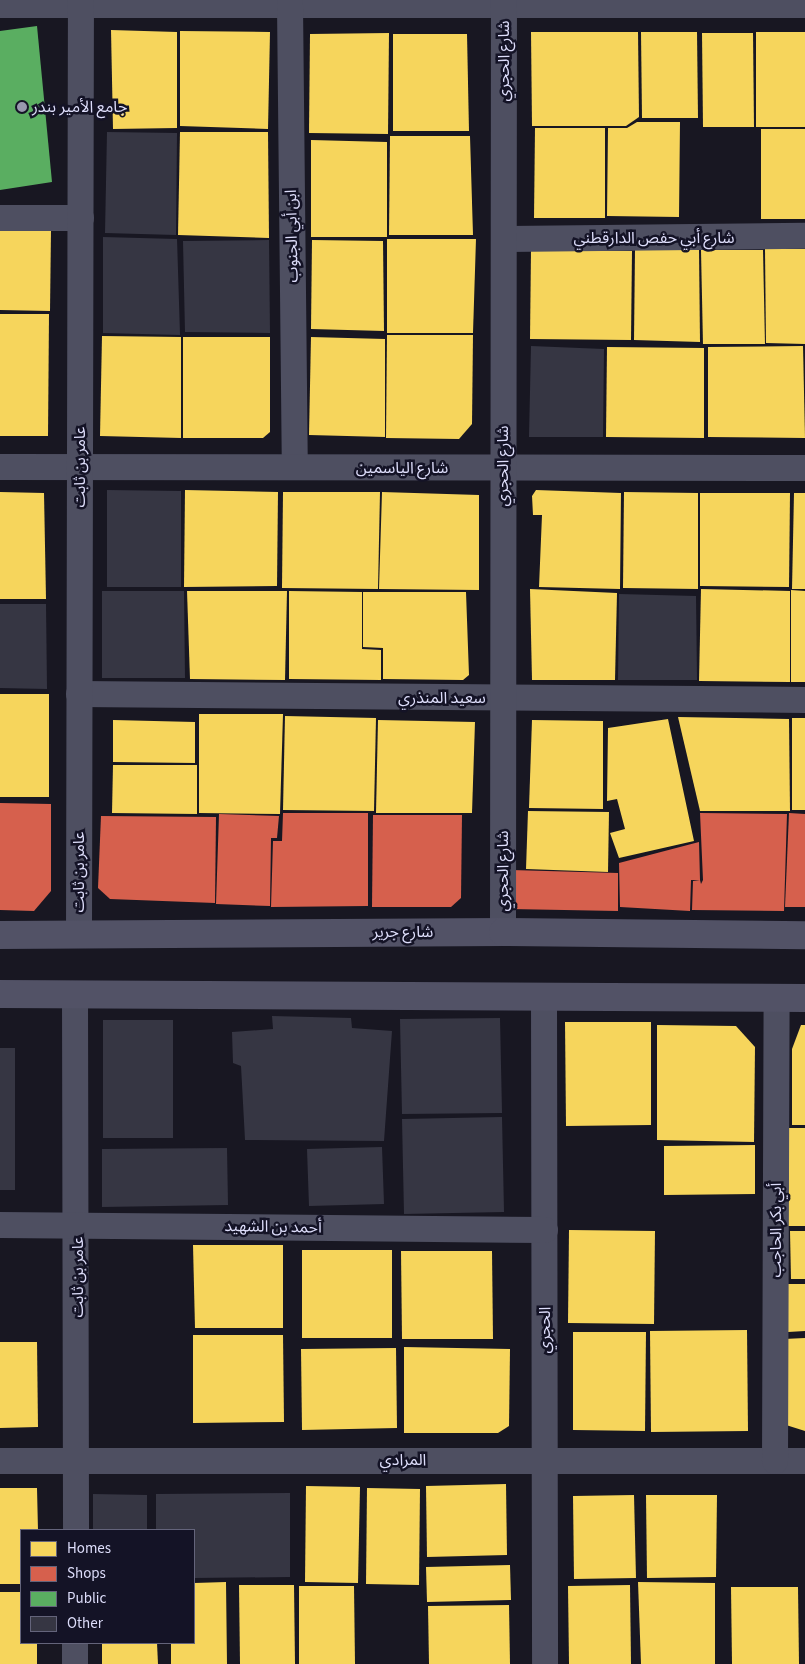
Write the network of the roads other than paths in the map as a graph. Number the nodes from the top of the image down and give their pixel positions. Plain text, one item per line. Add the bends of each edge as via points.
1 (81, 2) edge
2 (504, 2) edge
3 (708, 2) edge
4 (0, 4) edge
5 (290, 5) junction
6 (805, 5) edge
7 (0, 218) edge
8 (81, 218) junction
9 (805, 236) edge
10 (504, 239) junction
11 (0, 467) edge
12 (80, 467) junction
13 (295, 468) junction
14 (503, 468) junction
15 (805, 468) edge
16 (80, 694) junction
17 (503, 698) junction
18 (805, 700) edge
19 (503, 932) junction
20 (79, 934) junction
21 (0, 935) edge
22 (805, 935) edge
23 (0, 994) edge
24 (75, 994) junction
25 (544, 996) junction
26 (777, 998) junction
27 (805, 998) edge
28 (0, 1225) edge
29 (78, 1225) junction
30 (545, 1230) junction
31 (544, 1459) junction
32 (77, 1461) junction
33 (775, 1461) junction
34 (805, 1461) edge
35 (0, 1462) edge
36 (76, 1529) edge
37 (75, 1644) edge
38 (75, 1664) edge
39 (545, 1664) edge

1 - 4 street
1 - 5 street
1 - 8 street, عامر بن ثابت
2 - 3 street
2 - 5 street
2 - 10 street, شارع الحجري
3 - 6 street
5 - 13 street, ابن أبي الجنوب
7 - 8 street
8 - 12 street, عامر بن ثابت
9 - 10 street, شارع أبي حفص الدارقطني
10 - 14 street, شارع الحجري
11 - 12 street, شارع الياسمين
12 - 13 street, شارع الياسمين
12 - 16 street, عامر بن ثابت
13 - 14 street, شارع الياسمين
14 - 15 street, شارع الياسمين
14 - 17 street, شارع الحجري
16 - 17 street, سعيد المنذري
16 - 20 street, عامر بن ثابت
17 - 18 street, سعيد المنذري
17 - 19 street, شارع الحجري
19 - 20 main road, شارع جرير
19 - 22 main road, شارع جرير
20 - 21 main road, شارع جرير
23 - 24 main road
24 - 25 main road
24 - 29 street, عامر بن ثابت
25 - 26 main road
25 - 30 street, الحجري
26 - 27 main road
26 - 33 street, أبي بكر الحاجب
28 - 29 street, أحمد بن الشهيد
29 - 30 street, أحمد بن الشهيد
29 - 32 street, عامر بن ثابت
30 - 31 street, الحجري
31 - 32 street, المرادي
31 - 33 street, المرادي
31 - 39 street, الحجري
32 - 35 street, المرادي
32 - 36 street, عامر بن ثابت
33 - 34 street, المرادي
37 - 38 street

